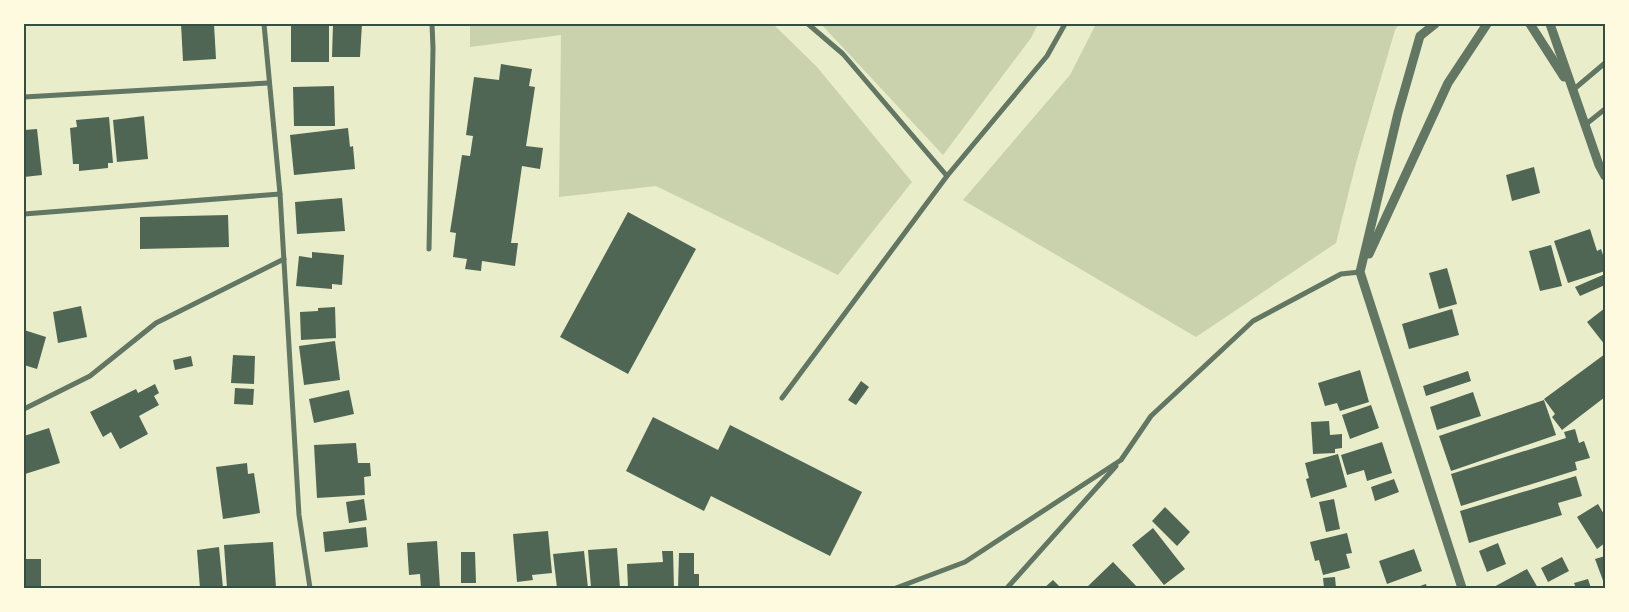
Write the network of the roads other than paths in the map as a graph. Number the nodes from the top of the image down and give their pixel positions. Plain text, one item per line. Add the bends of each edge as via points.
1 (264, 24) edge
2 (432, 24) edge
3 (808, 24) edge
4 (1065, 24) edge
5 (1435, 24) edge
6 (1487, 24) edge
7 (1530, 24) edge
8 (1550, 24) edge
9 (1605, 63) edge
10 (269, 83) junction
11 (1573, 90) junction
12 (24, 97) edge
13 (1605, 110) edge
14 (1585, 125) junction
15 (948, 176) junction
16 (1605, 176) edge
17 (280, 194) junction
18 (24, 214) edge
19 (429, 249) dead end
20 (284, 260) junction
21 (1360, 272) junction
22 (782, 398) dead end
23 (24, 409) edge
24 (1121, 460) junction
25 (310, 588) edge
26 (896, 588) edge
27 (1007, 588) edge
28 (1462, 588) edge

1 - 10 street
2 - 19 street
3 - 15 street via 843,54
4 - 15 street via 1048,56
5 - 21 street via 1420,36
6 - 21 street via 1448,83
7 - 11 street
8 - 11 street
9 - 11 street
10 - 12 street
10 - 17 street
11 - 14 street
13 - 14 street
14 - 16 street
15 - 22 street
17 - 18 street
17 - 20 street
20 - 23 street via 156,323 90,376
20 - 25 street via 299,515
21 - 24 street via 1341,274 1253,321 1151,416
21 - 28 street
24 - 26 street via 965,562
24 - 27 street

